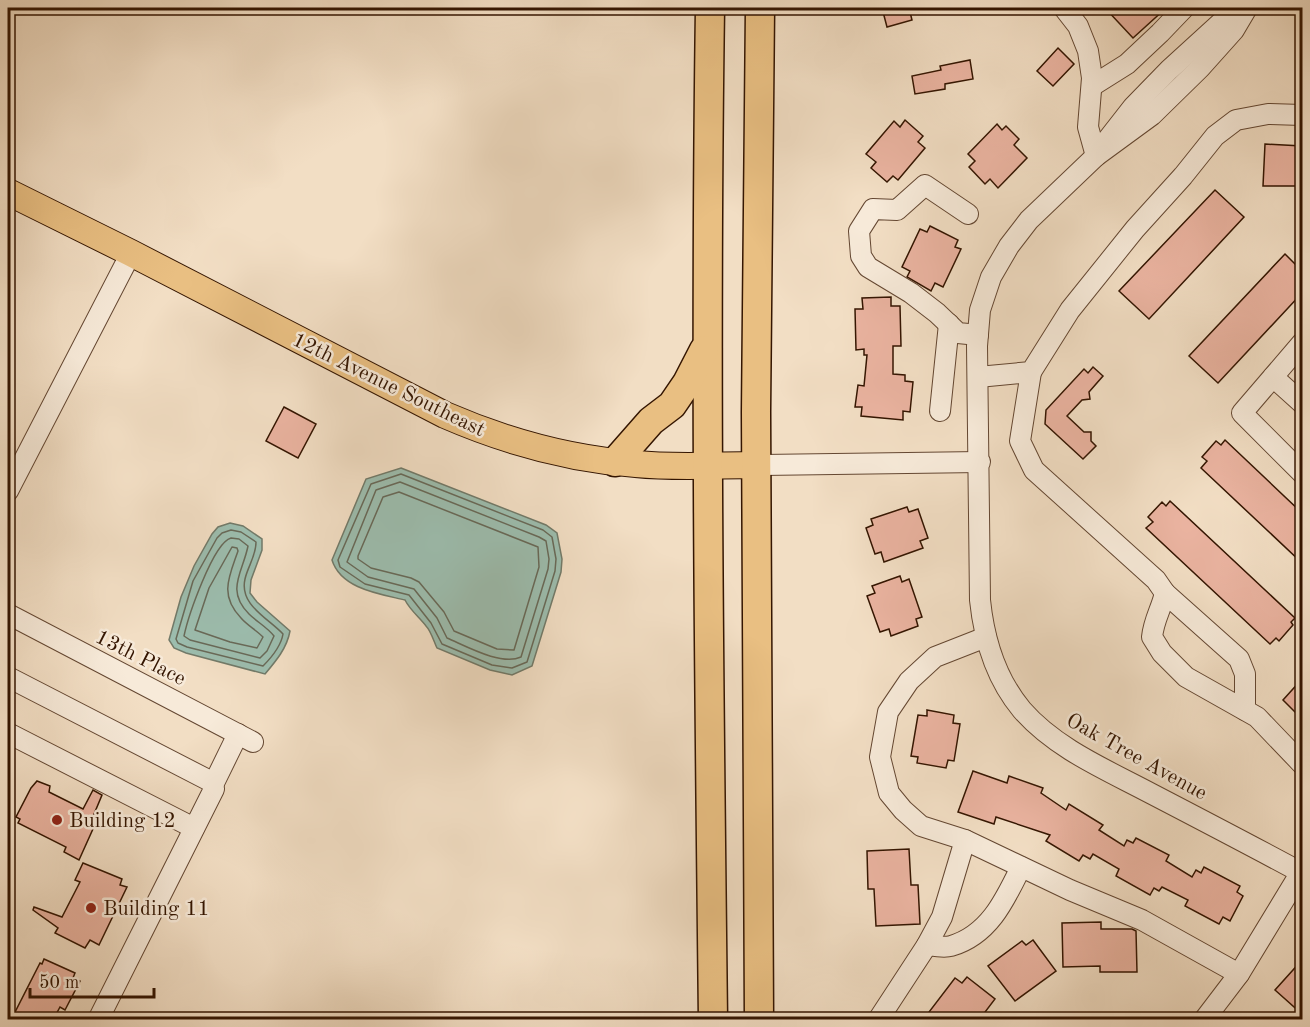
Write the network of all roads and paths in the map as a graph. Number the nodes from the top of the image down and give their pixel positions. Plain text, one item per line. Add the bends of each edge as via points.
1 (710, 8) edge
2 (760, 8) edge
3 (1064, 8) edge
4 (1184, 8) edge
5 (1247, 8) edge
6 (1092, 86) junction
7 (1302, 115) edge
8 (1096, 156) junction
9 (8, 192) edge
10 (968, 214) dead end
11 (131, 253) junction
12 (949, 324) junction
13 (978, 335) junction
14 (708, 343) junction
15 (1302, 343) edge
16 (1031, 372) junction
17 (978, 377) junction
18 (1274, 377) junction
19 (1302, 403) edge
20 (940, 411) dead end
21 (615, 462) junction
22 (980, 462) junction
23 (707, 465) junction
24 (757, 465) junction
25 (1302, 473) edge
26 (8, 491) edge
27 (1165, 593) junction
28 (8, 614) edge
29 (986, 637) junction
30 (8, 677) edge
31 (1245, 710) junction
32 (8, 733) edge
33 (1302, 764) edge
34 (213, 785) junction
35 (194, 828) junction
36 (965, 840) junction
37 (1021, 867) junction
38 (1302, 872) edge
39 (927, 945) junction
40 (1239, 974) junction
41 (98, 1020) edge
42 (712, 1020) edge
43 (759, 1020) edge
44 (878, 1020) edge
45 (1204, 1020) edge

1 - 14 highway
2 - 24 highway
3 - 6 street via 1078,26 1088,51
4 - 6 street via 1127,64
5 - 8 street, Oak Tree Avenue via 1234,30 1200,68 1152,115
6 - 8 street via 1088,127
7 - 16 street via 1268,114 1236,120 1215,136 1070,310
8 - 13 street, Oak Tree Avenue via 1029,220 1009,246 985,294
9 - 11 main road, 12th Avenue Southeast
10 - 12 street via 925,185 897,210 873,209 859,231 861,256 868,267 911,293
11 - 21 main road, 12th Avenue Southeast via 477,429 527,446
11 - 26 street
12 - 13 street via 958,333
12 - 20 street
13 - 17 street, Oak Tree Avenue
14 - 21 highway via 672,405 651,421
14 - 23 highway
15 - 18 street
16 - 17 street
16 - 27 street via 1020,441 1034,470 1156,580
17 - 22 street, Oak Tree Avenue
18 - 19 street
18 - 25 street via 1242,413
21 - 23 main road, 12th Avenue Southeast
22 - 24 street, 12th Avenue Southeast
22 - 29 street, Oak Tree Avenue via 980,600
23 - 24 main road, 12th Avenue Southeast
23 - 42 highway
24 - 43 highway
27 - 31 street via 1239,659 1245,674
27 - 31 street via 1152,637 1162,653 1186,678
28 - 34 street, 13th Place via 246,738
29 - 36 street via 935,657 909,681 888,712 880,757 889,793 903,810 921,826
29 - 38 street, Oak Tree Avenue via 1008,690 1052,738
30 - 34 street
31 - 33 street via 1257,717
32 - 35 street
34 - 35 street
35 - 41 street
36 - 37 street
36 - 39 street via 942,917
37 - 39 street via 994,918 975,935 949,947
37 - 40 street via 1142,920
38 - 40 street
39 - 44 street
40 - 45 street

